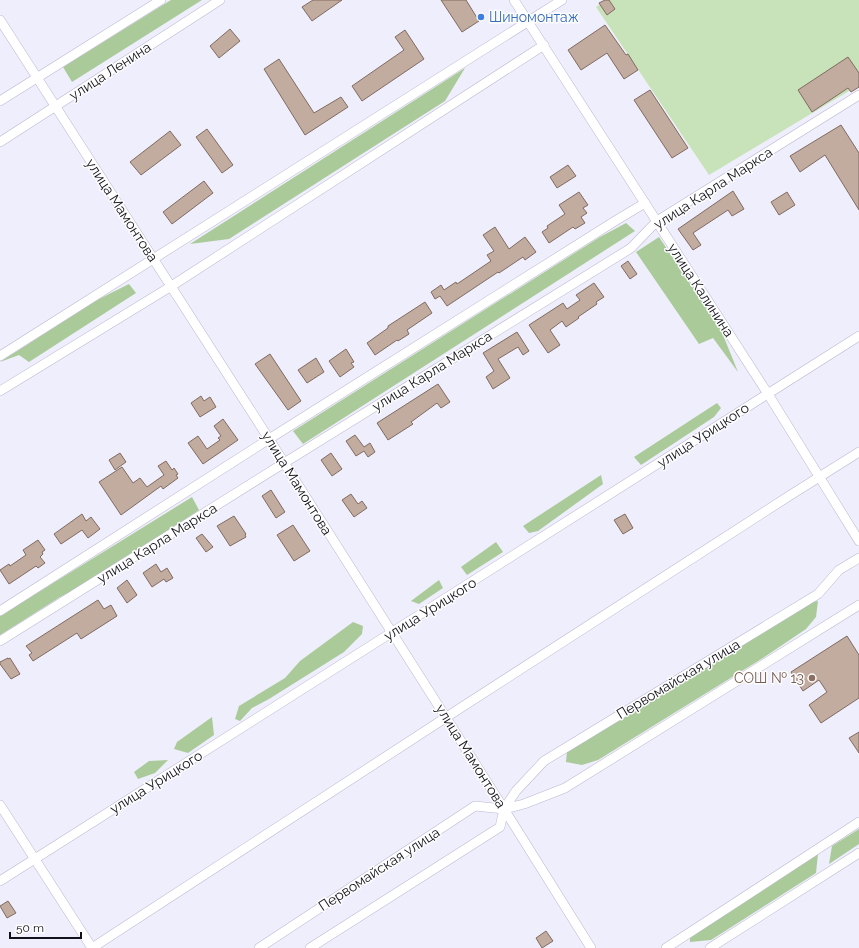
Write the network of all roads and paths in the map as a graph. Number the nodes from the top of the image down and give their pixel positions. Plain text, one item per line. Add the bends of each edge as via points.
1 (161, 0) edge
2 (220, 0) edge
3 (514, 0) edge
4 (562, 0) edge
5 (0, 20) edge
6 (528, 21) junction
7 (544, 45) junction
8 (36, 78) junction
9 (859, 95) edge
10 (0, 101) edge
11 (55, 106) junction
12 (0, 142) edge
13 (645, 203) junction
14 (657, 221) junction
15 (153, 260) junction
16 (170, 287) junction
17 (859, 336) edge
18 (0, 356) edge
19 (0, 391) edge
20 (768, 394) junction
21 (269, 438) junction
22 (859, 452) edge
23 (284, 463) junction
24 (820, 477) junction
25 (859, 541) edge
26 (859, 558) edge
27 (859, 604) edge
28 (0, 611) edge
29 (392, 633) junction
30 (0, 641) edge
31 (446, 717) junction
32 (0, 805) edge
33 (504, 809) junction
34 (859, 822) edge
35 (859, 853) edge
36 (34, 859) junction
37 (0, 881) edge
38 (92, 948) edge
39 (259, 948) edge
40 (310, 948) edge
41 (591, 948) edge
42 (666, 948) edge
43 (710, 948) edge

1 - 8 street
2 - 11 street, улица Ленина
3 - 6 street, улица Калинина
4 - 6 street
5 - 8 street, улица Мамонтова
6 - 7 street, улица Калинина
6 - 15 street
7 - 13 street, улица Калинина
7 - 16 street
8 - 10 street
8 - 11 street, улица Мамонтова
9 - 14 street, улица Карла Маркса
11 - 12 street, улица Ленина
11 - 15 street, улица Мамонтова
13 - 14 street, улица Калинина
13 - 21 street, улица Карла Маркса
14 - 20 street, улица Калинина
14 - 23 street, улица Карла Маркса via 631,248
15 - 16 street, улица Мамонтова
15 - 18 street
16 - 19 street
16 - 21 street, улица Мамонтова
17 - 20 street, улица Урицкого
20 - 24 street, улица Калинина
20 - 29 street, улица Урицкого
21 - 23 street, улица Мамонтова
21 - 28 street, улица Карла Маркса
22 - 24 street
23 - 29 street, улица Мамонтова
23 - 30 street, улица Карла Маркса
24 - 25 street, улица Калинина
24 - 31 street
26 - 33 street, Первомайская улица via 839,570 818,594 544,761 516,791
27 - 33 street, Первомайская улица via 565,788
29 - 31 street, улица Мамонтова
29 - 36 street, улица Урицкого
31 - 33 street, улица Мамонтова
31 - 38 street
32 - 36 street
33 - 39 street, Первомайская улица via 475,806
33 - 40 street, Первомайская улица via 500,827
33 - 41 street, улица Мамонтова
34 - 42 street
35 - 43 street
36 - 37 street, улица Урицкого
36 - 38 street

